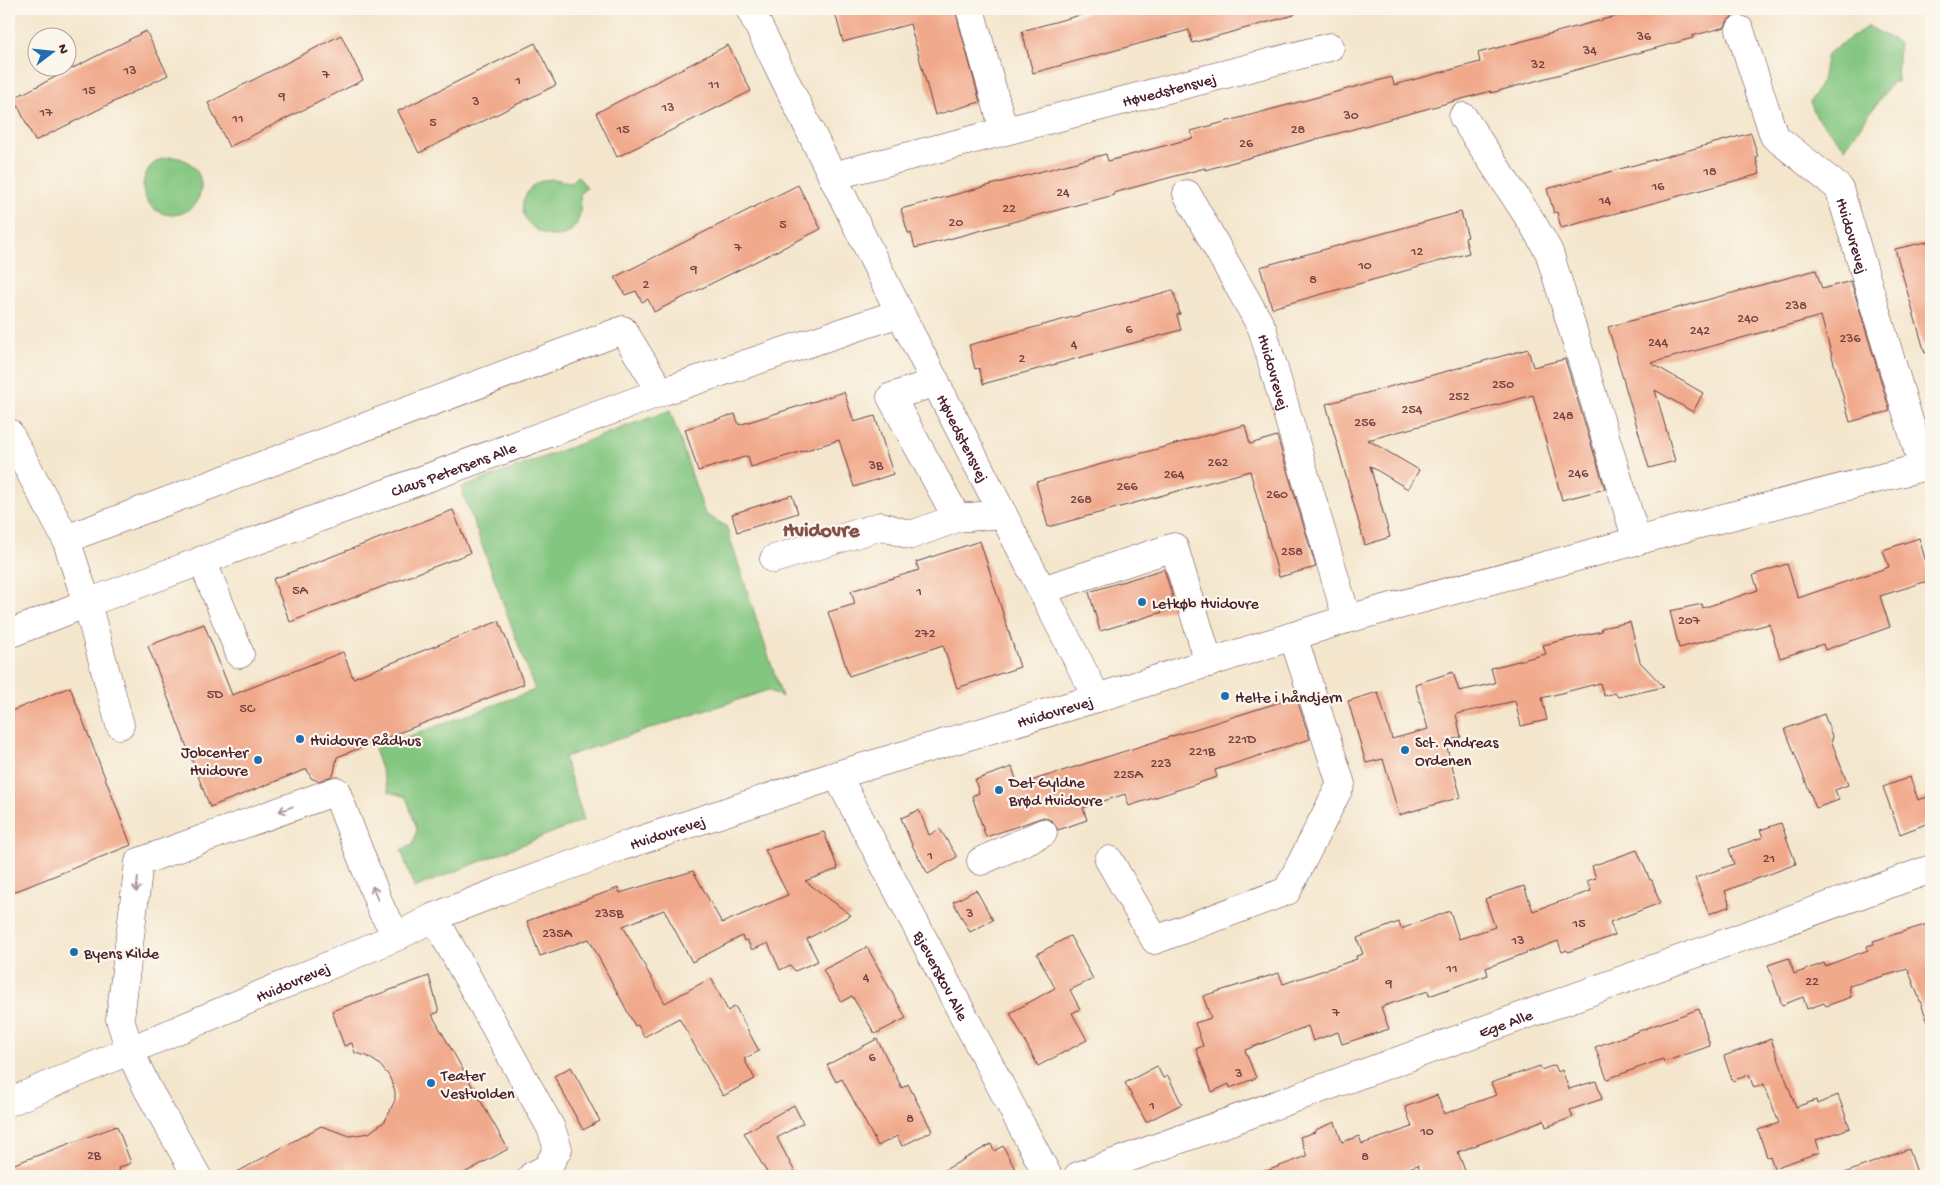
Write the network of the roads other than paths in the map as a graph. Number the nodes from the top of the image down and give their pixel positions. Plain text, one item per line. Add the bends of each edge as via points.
1 (750, 9) edge
2 (970, 9) edge
3 (1740, 30) dead end
4 (1330, 47) dead end
5 (1464, 117) dead end
6 (1004, 132) junction
7 (832, 176) junction
8 (1187, 194) dead end
9 (900, 313) junction
10 (936, 382) junction
11 (661, 392) junction
12 (9, 433) edge
13 (1927, 466) edge
14 (1003, 514) junction
15 (957, 518) junction
16 (66, 539) junction
17 (1637, 541) junction
18 (202, 560) junction
19 (774, 560) dead end
20 (1042, 590) junction
21 (87, 603) junction
22 (1347, 619) junction
23 (9, 634) edge
24 (1293, 636) junction
25 (240, 654) dead end
26 (1208, 663) junction
27 (1097, 698) junction
28 (120, 725) dead end
29 (837, 775) junction
30 (1043, 833) dead end
31 (1109, 860) dead end
32 (980, 861) dead end
33 (1931, 869) edge
34 (434, 917) junction
35 (398, 936) junction
36 (130, 1051) junction
37 (9, 1102) edge
38 (197, 1176) edge
39 (532, 1176) edge
40 (1048, 1176) edge
41 (1078, 1176) edge

1 - 7 street, Høvedstensvej
2 - 6 street
3 - 13 street, Hvidovrevej via 1774,136 1839,188
4 - 6 street, Høvedstensvej
5 - 17 street via 1549,252
6 - 7 street, Høvedstensvej
7 - 9 street, Høvedstensvej
8 - 22 street, Hvidovrevej via 1262,328
9 - 10 street, Høvedstensvej
9 - 11 street, Claus Petersens Alle
10 - 14 street, Høvedstensvej
10 - 15 street via 891,397
11 - 16 street via 623,330
11 - 18 street, Claus Petersens Alle
12 - 16 street
13 - 17 street, Hvidovrevej
14 - 15 street
14 - 20 street, Høvedstensvej
15 - 19 street via 911,535 881,526
16 - 21 street
17 - 22 street, Hvidovrevej
18 - 21 street, Claus Petersens Alle
18 - 25 street
20 - 26 street via 1174,547
20 - 27 street, Høvedstensvej
21 - 23 street, Claus Petersens Alle
21 - 28 street
22 - 24 street, Hvidovrevej
24 - 26 street, Hvidovrevej
24 - 31 street via 1341,784 1287,891 1155,940
26 - 27 street, Hvidovrevej
27 - 29 street, Hvidovrevej
29 - 34 street, Hvidovrevej via 620,847
29 - 40 street, Bjeverskov Alle
30 - 32 street
33 - 41 street, Ege Alle
34 - 35 street, Hvidovrevej
34 - 39 street via 551,1128 558,1149 547,1168
35 - 36 street, Hvidovrevej
35 -> 36 street via 382,911 336,791 139,862 120,1019
36 - 37 street, Hvidovrevej
36 - 38 street

